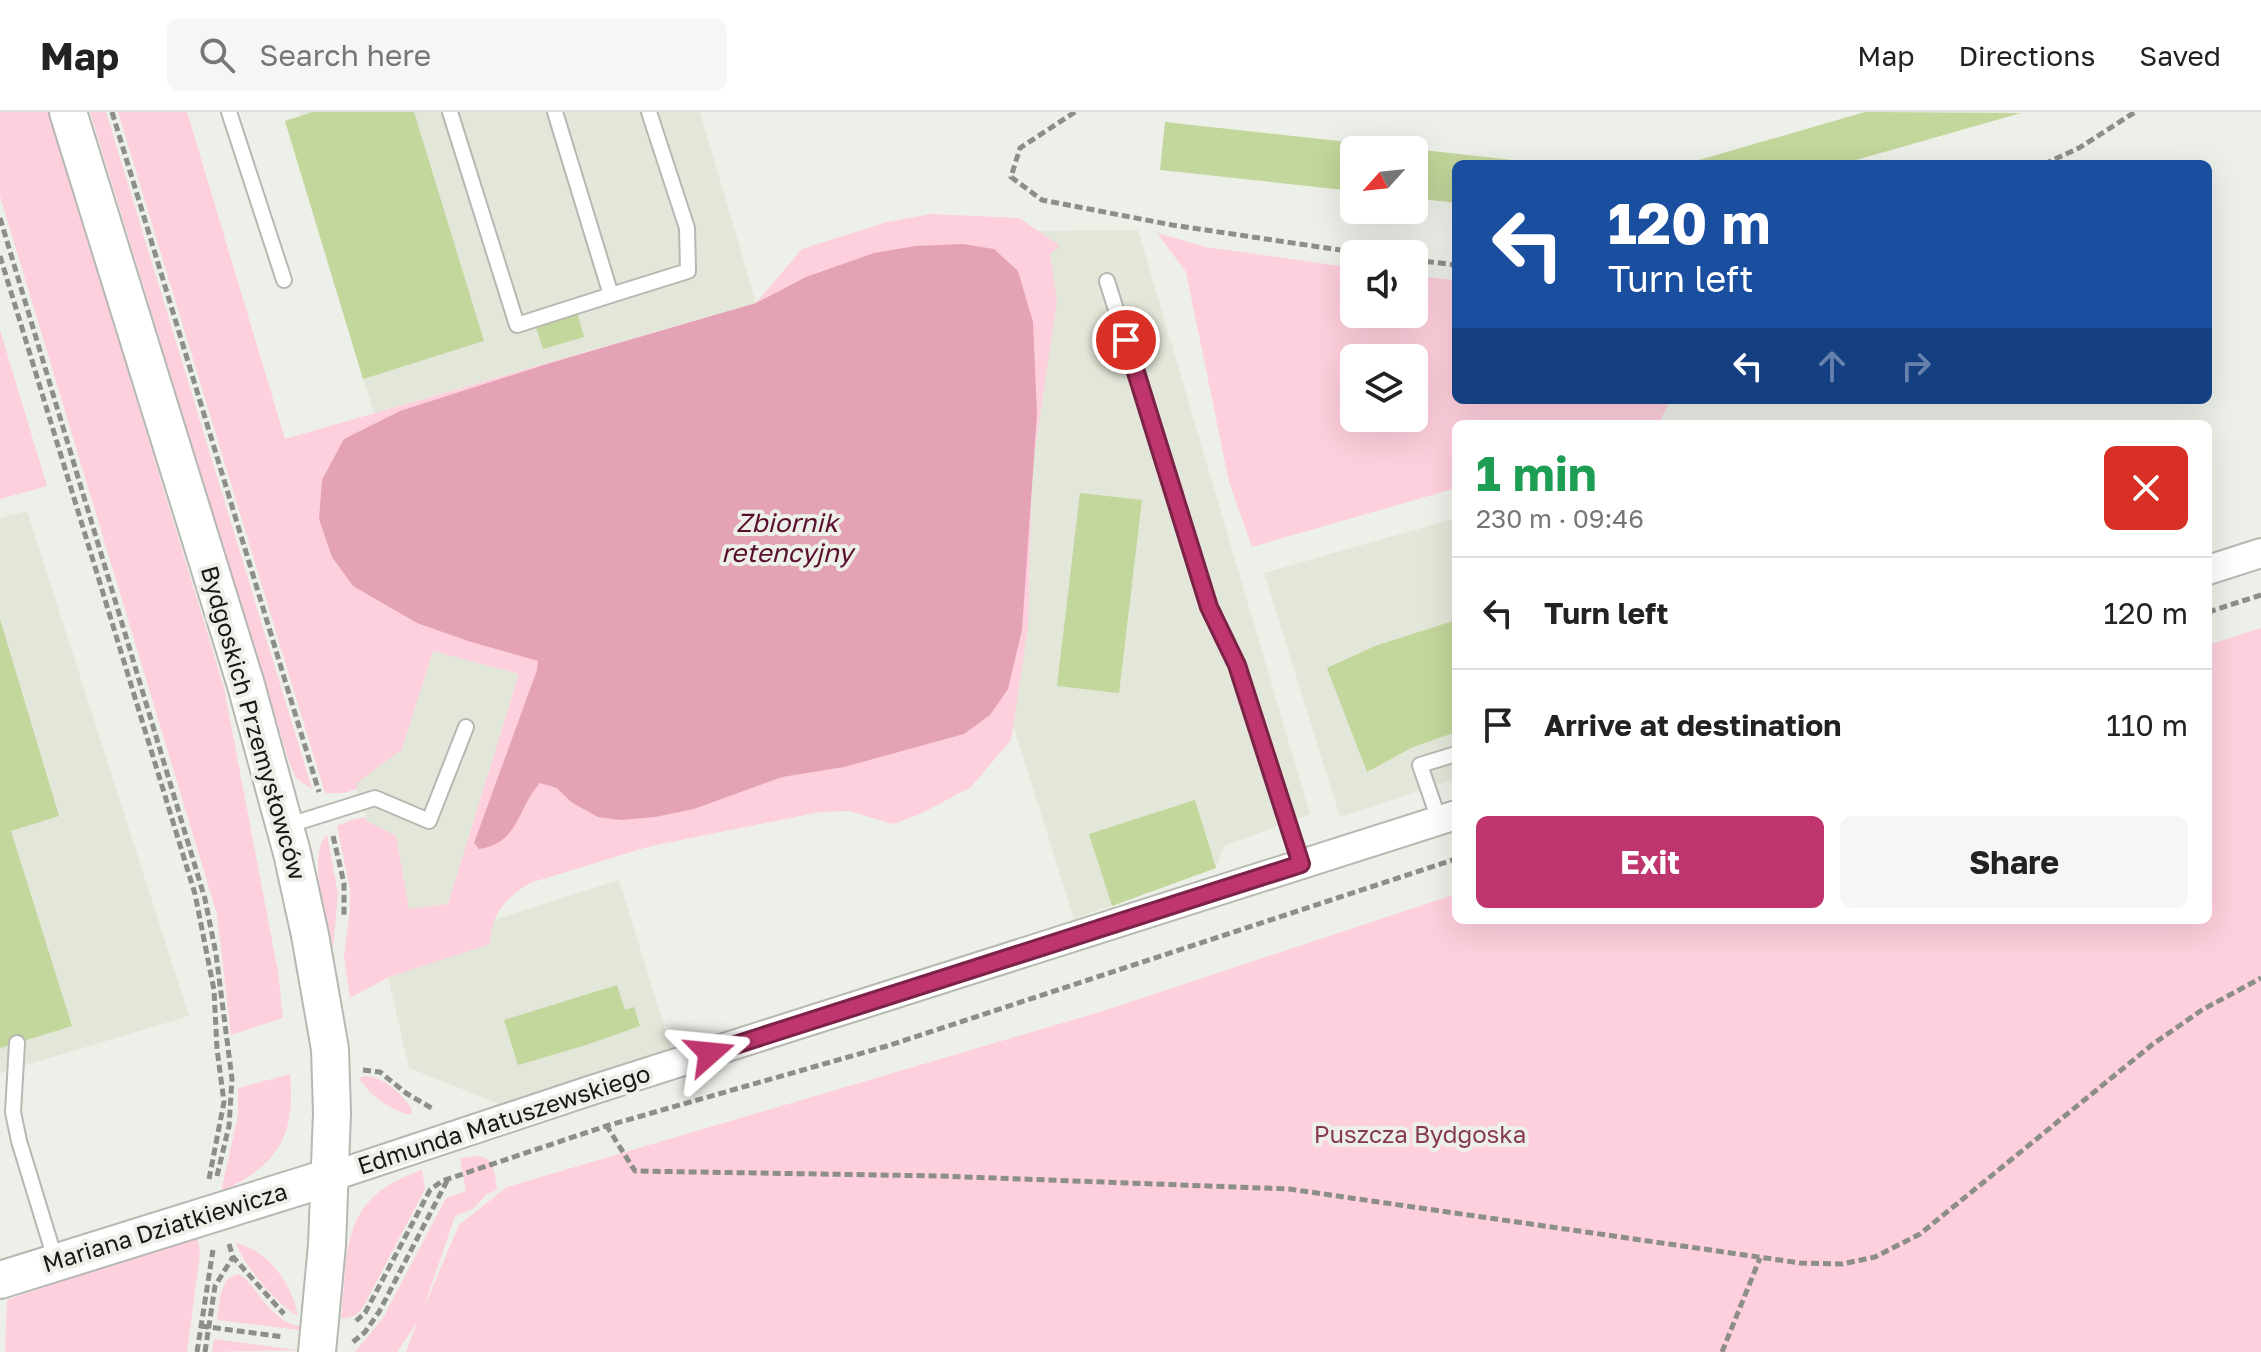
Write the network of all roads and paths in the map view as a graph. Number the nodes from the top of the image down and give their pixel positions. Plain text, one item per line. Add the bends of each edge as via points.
1 (68, 112) edge
2 (229, 112) edge
3 (450, 112) edge
4 (555, 112) edge
5 (649, 112) edge
6 (1075, 112) edge
7 (2135, 112) edge
8 (2052, 160) edge
9 (0, 218) edge
10 (1340, 250) edge
11 (0, 256) edge
12 (1428, 262) edge
13 (1452, 265) edge
14 (284, 280) dead end
15 (1107, 281) dead end
16 (611, 295) junction
17 (2261, 553) edge
18 (2212, 569) edge
19 (2261, 595) edge
20 (2212, 611) edge
21 (466, 727) dead end
22 (1452, 755) edge
23 (1448, 817) edge
24 (285, 826) junction
25 (1452, 860) edge
26 (1301, 864) junction
27 (2261, 978) edge
28 (17, 1043) dead end
29 (592, 1090) junction
30 (606, 1126) junction
31 (330, 1177) junction
32 (430, 1190) dead end
33 (214, 1213) junction
34 (1760, 1258) junction
35 (56, 1262) junction
36 (0, 1280) edge
37 (197, 1352) edge
38 (205, 1352) edge
39 (317, 1352) edge
40 (1722, 1352) edge

1 - 24 street, Bydgoskich Przemysłowców
2 - 14 lane
3 - 16 lane via 517,325
4 - 16 lane
5 - 16 lane via 687,228 688,271
6 - 10 path via 1020,148 1011,177 1042,200
7 - 8 path
9 - 33 path via 205,899 232,1079
11 - 33 path via 195,894 214,990 224,1102 204,1199
12 - 13 path
15 - 26 lane via 1209,607 1237,665
17 - 18 street
19 - 20 path
21 - 24 lane via 429,821 375,798
22 - 23 lane via 1420,765
23 - 26 street, Edmunda Matuszewskiego
24 - 31 street, Bydgoskich Przemysłowców via 330,1049
25 - 30 path via 887,1046
26 - 29 street, Edmunda Matuszewskiego
27 - 34 path via 2153,1044 1920,1234 1875,1257 1842,1264
28 - 35 lane via 13,1112
29 - 30 path
29 - 31 street, Edmunda Matuszewskiego
30 - 32 path via 442,1181
30 - 34 path via 635,1171 1289,1189
31 - 33 street, Mariana Dziatkiewicza
31 - 39 street, Bydgoskich Przemysłowców
33 - 35 street, Mariana Dziatkiewicza
33 - 37 path via 215,1238
33 - 38 path via 233,1257 215,1286
34 - 40 path
35 - 36 street, Mariana Dziatkiewicza

